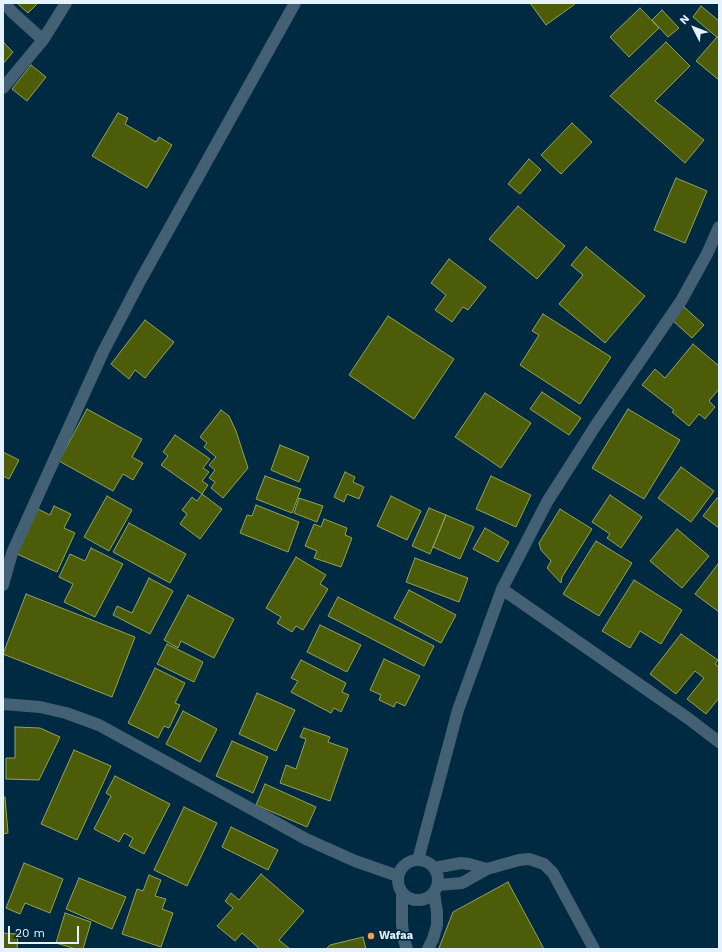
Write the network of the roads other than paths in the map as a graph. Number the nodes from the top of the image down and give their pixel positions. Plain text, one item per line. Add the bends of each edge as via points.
1 (5, 3) edge
2 (66, 3) edge
3 (295, 3) edge
4 (43, 40) junction
5 (3, 88) edge
6 (719, 227) edge
7 (7, 551) edge
8 (3, 585) edge
9 (502, 589) junction
10 (3, 704) edge
11 (719, 742) edge
12 (418, 860) junction
13 (434, 868) junction
14 (487, 869) junction
15 (398, 876) junction
16 (436, 889) junction
17 (402, 893) junction
18 (407, 949) edge
19 (428, 949) edge
20 (594, 949) edge

1 - 4 street
2 - 4 street
3 - 7 street via 103,352
4 - 5 street
6 - 9 street via 681,301 547,502
7 - 8 street
9 - 11 street
9 - 12 street via 458,710
10 - 15 street via 40,707 99,725 306,839 355,861
12 - 13 street via 427,862
12 - 15 street via 409,862
13 - 14 street via 461,863
13 - 16 street via 438,876
14 - 16 street via 462,883
14 - 20 street via 529,859 544,864 553,873
15 - 17 street via 398,885
16 - 17 street via 426,899 418,901
16 - 19 street via 437,925
17 - 18 street via 402,924

